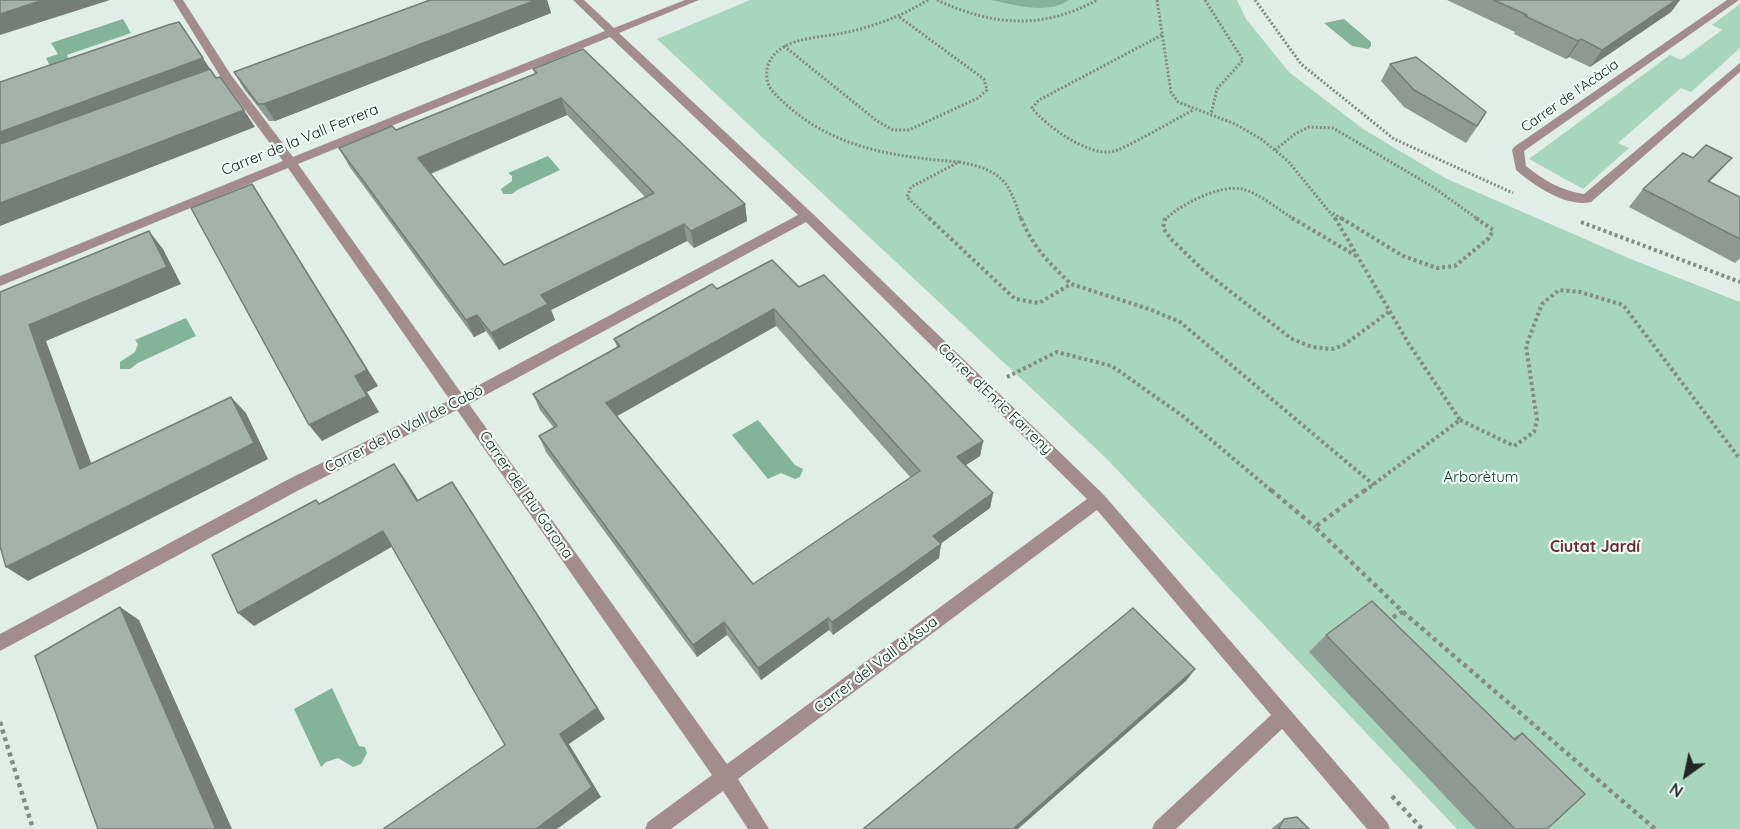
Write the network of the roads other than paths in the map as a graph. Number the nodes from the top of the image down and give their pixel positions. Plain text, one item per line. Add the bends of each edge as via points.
1 (178, 0) edge
2 (578, 0) edge
3 (694, 0) edge
4 (1734, 0) edge
5 (613, 32) junction
6 (1740, 66) edge
7 (290, 162) junction
8 (807, 216) junction
9 (0, 281) edge
10 (460, 402) junction
11 (1098, 500) junction
12 (0, 643) edge
13 (1283, 716) junction
14 (725, 777) junction
15 (656, 829) edge
16 (759, 829) edge
17 (1162, 829) edge
18 (1380, 829) edge

1 - 7 street, Carrer del Riu Garona via 226,76
2 - 5 street, Carrer d'Enric Farreny
3 - 5 street, Carrer de la Vall Ferrera
4 - 6 street, Carrer de l'Acàcia via 1518,150 1520,167 1537,182 1567,197 1587,199
5 - 7 street, Carrer de la Vall Ferrera
5 - 8 street, Carrer d'Enric Farreny
7 - 9 street, Carrer de la Vall Ferrera
7 - 10 street, Carrer del Riu Garona
8 - 10 street, Carrer de la Vall de Cabó
8 - 11 street, Carrer d'Enric Farreny
10 - 12 street, Carrer de la Vall de Cabó via 295,484
10 - 14 street, Carrer del Riu Garona
11 - 13 street, Carrer d'Enric Farreny
11 - 14 street, Carrer del Vall d'Asua
13 - 17 street
13 - 18 street, Carrer d'Enric Farreny
14 - 15 street, Carrer del Vall d'Asua
14 - 16 street, Carrer del Riu Garona

